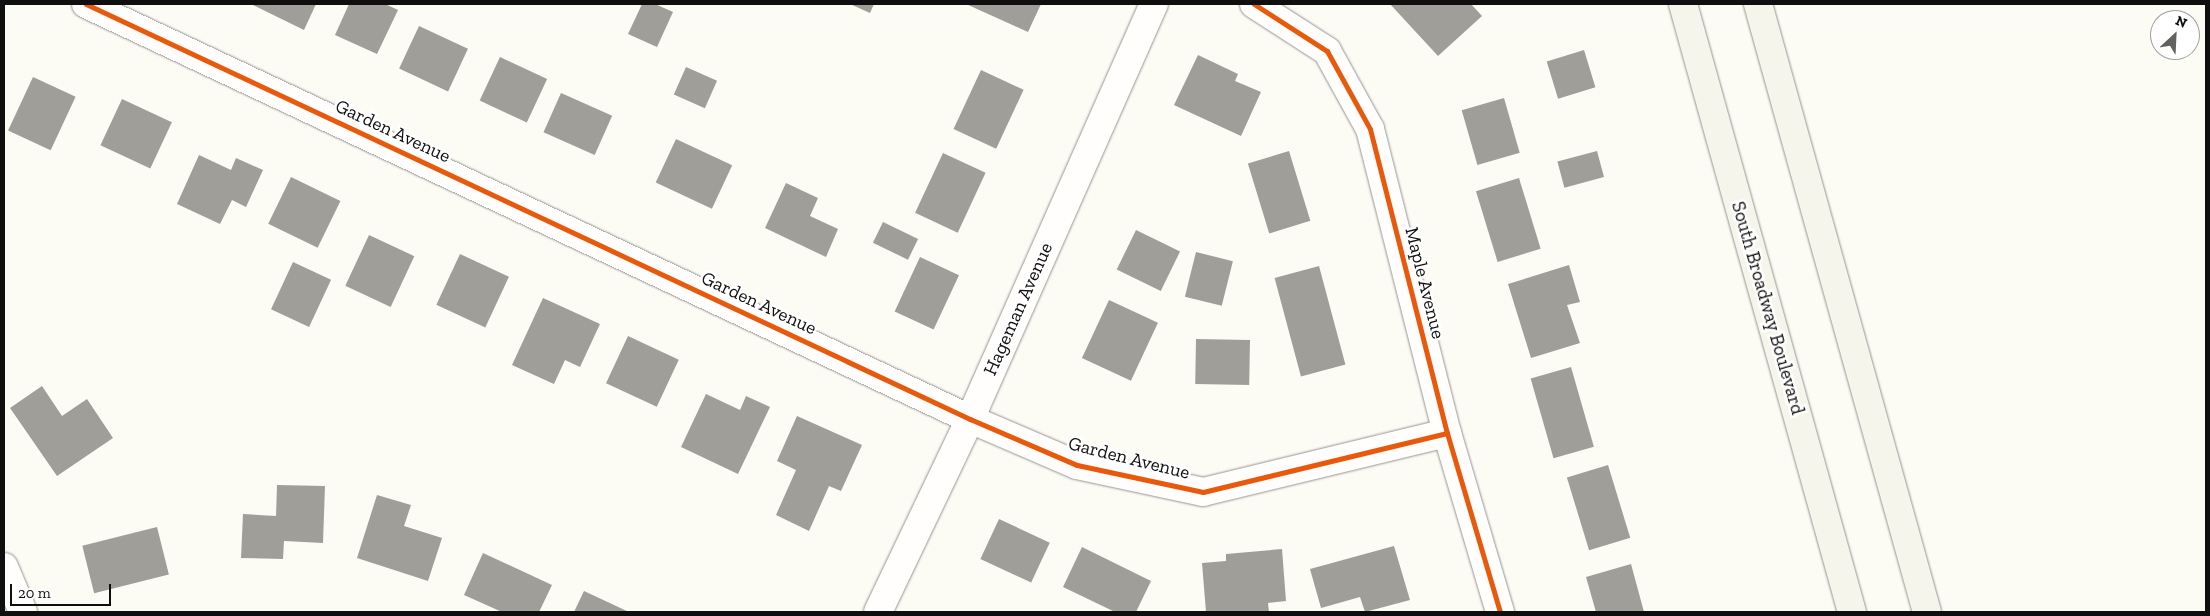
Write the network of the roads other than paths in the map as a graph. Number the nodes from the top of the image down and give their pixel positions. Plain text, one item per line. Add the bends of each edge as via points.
1 (86, 4) edge
2 (1154, 4) edge
3 (1254, 4) edge
4 (1683, 4) edge
5 (1758, 4) edge
6 (970, 419) junction
7 (1448, 433) junction
8 (4, 567) edge
9 (24, 612) edge
10 (878, 612) edge
11 (1500, 612) edge
12 (1852, 612) edge
13 (1927, 612) edge

1 - 6 street, Garden Avenue
2 - 6 street, Hageman Avenue
3 - 7 street, Maple Avenue via 1327,51 1370,129
4 - 12 main road, South Broadway Boulevard
5 - 13 main road
6 - 7 street, Garden Avenue via 1077,465 1203,492
6 - 10 street, Hageman Avenue
7 - 11 street, Maple Avenue
8 - 9 street

